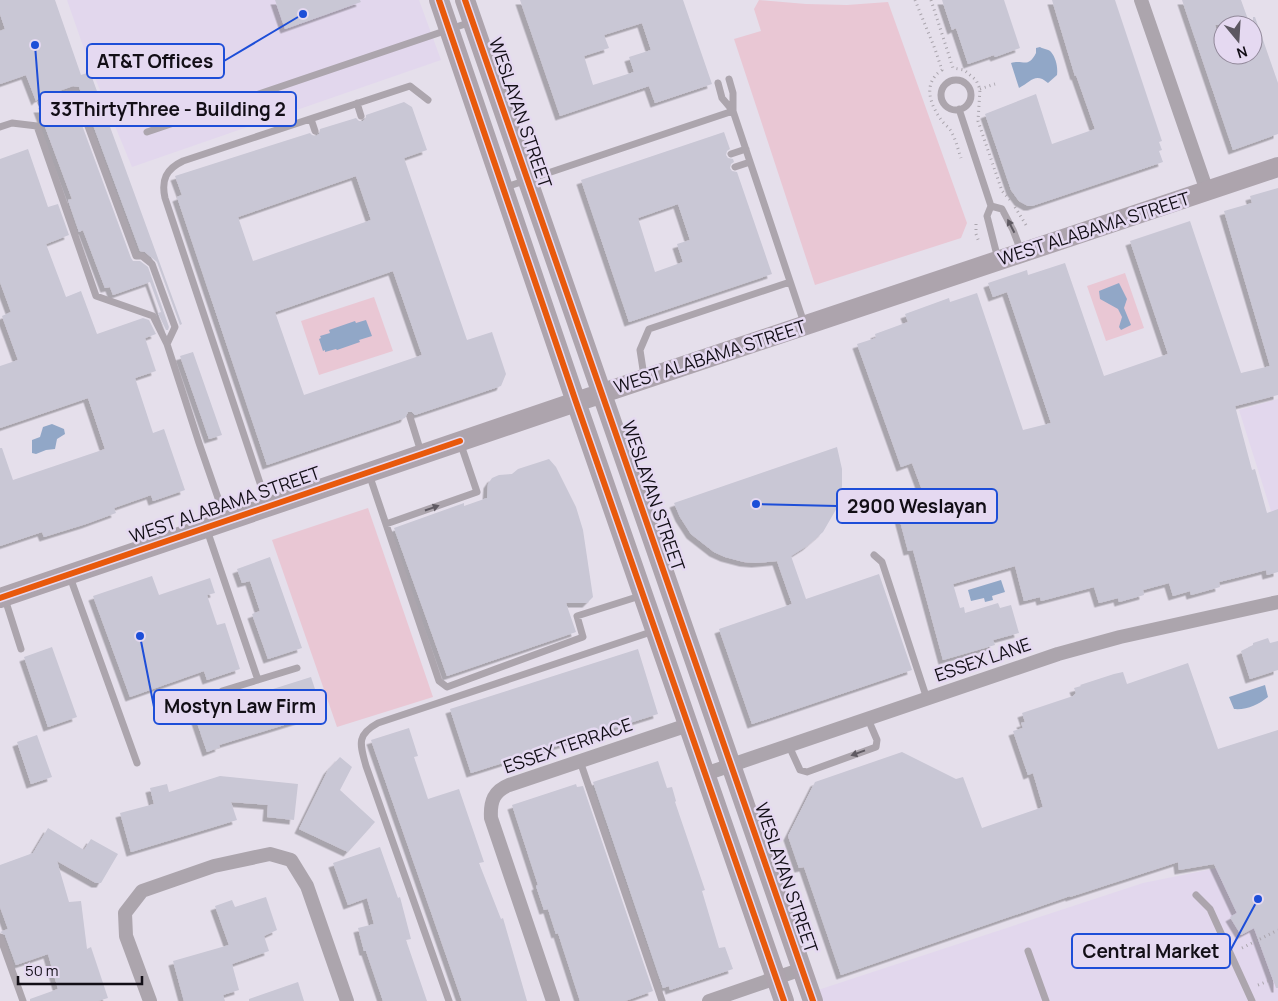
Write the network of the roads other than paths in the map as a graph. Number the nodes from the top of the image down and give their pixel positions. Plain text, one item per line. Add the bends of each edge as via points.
1 (439, 0) edge
2 (465, 0) edge
3 (1141, 0) edge
4 (472, 21) junction
5 (449, 29) junction
6 (729, 79) dead end
7 (718, 83) dead end
8 (428, 100) dead end
9 (41, 103) dead end
10 (357, 103) junction
11 (959, 109) junction
12 (733, 111) junction
13 (361, 116) dead end
14 (311, 119) junction
15 (0, 127) edge
16 (315, 131) dead end
17 (147, 132) dead end
18 (746, 150) junction
19 (731, 154) dead end
20 (750, 162) junction
21 (735, 167) dead end
22 (1278, 167) edge
23 (528, 180) junction
24 (504, 188) junction
25 (1207, 191) junction
26 (991, 206) junction
27 (1022, 253) junction
28 (998, 261) junction
29 (790, 282) junction
30 (804, 326) junction
31 (167, 344) junction
32 (644, 379) junction
33 (602, 393) junction
34 (576, 402) junction
35 (410, 417) dead end
36 (460, 442) junction
37 (422, 454) junction
38 (369, 473) junction
39 (268, 507) junction
40 (226, 521) junction
41 (386, 524) junction
42 (206, 528) junction
43 (874, 556) dead end
44 (69, 574) junction
45 (651, 584) junction
46 (2, 597) edge
47 (1278, 602) edge
48 (656, 631) junction
49 (21, 649) dead end
50 (297, 668) dead end
51 (258, 680) junction
52 (222, 691) dead end
53 (927, 699) junction
54 (868, 719) junction
55 (688, 725) junction
56 (789, 746) junction
57 (580, 761) junction
58 (137, 763) dead end
59 (731, 766) junction
60 (705, 774) junction
61 (1196, 896) dead end
62 (0, 937) edge
63 (1028, 950) dead end
64 (802, 969) junction
65 (776, 978) junction
66 (23, 1001) edge
67 (150, 1001) edge
68 (347, 1001) edge
69 (449, 1001) edge
70 (553, 1001) edge
71 (662, 1001) edge
72 (709, 1001) edge
73 (784, 1001) edge
74 (813, 1001) edge
75 (1046, 1001) edge
76 (1252, 1001) edge

1 - 5 main road, WESLAYAN STREET
2 - 4 main road, WESLAYAN STREET
3 - 25 street
4 - 5 lane
4 - 23 main road, WESLAYAN STREET
5 - 17 lane
5 - 24 main road, WESLAYAN STREET
6 - 12 lane
7 - 12 lane via 722,98
8 - 10 lane via 410,86
9 - 31 lane via 75,91 136,256 148,259 155,270 175,327
10 - 13 lane
10 - 14 lane
11 - 11 lane via 950,109 941,98 944,85 953,80 967,85 971,94 968,104
11 - 26 lane
12 - 18 lane
12 - 23 lane
14 - 16 lane
14 - 39 lane via 183,161 170,169 164,182 165,198
15 - 31 lane via 12,123 37,126 96,296 153,316
18 - 19 lane
18 - 20 lane
20 - 21 lane
20 - 29 lane
22 - 25 main road, WEST ALABAMA STREET
23 - 24 lane
23 - 33 main road, WESLAYAN STREET
24 - 34 main road, WESLAYAN STREET
25 - 27 main road, WEST ALABAMA STREET
27 -> 26 lane via 1002,209
26 - 28 lane via 987,216
27 - 28 main road, WEST ALABAMA STREET
28 - 30 main road, WEST ALABAMA STREET
29 - 30 lane
29 - 32 lane via 649,329 640,350
30 - 32 main road, WEST ALABAMA STREET
31 - 40 lane
32 - 33 main road, WEST ALABAMA STREET
33 - 34 main road, WEST ALABAMA STREET
33 - 45 main road, WESLAYAN STREET
34 - 36 main road, WEST ALABAMA STREET
34 - 45 main road, WESLAYAN STREET
35 - 37 lane
36 - 37 main road, WEST ALABAMA STREET
41 -> 36 lane via 477,492
37 - 38 main road, WEST ALABAMA STREET
38 - 39 main road, WEST ALABAMA STREET
38 - 41 lane
39 - 40 main road, WEST ALABAMA STREET
40 - 42 main road, WEST ALABAMA STREET
41 - 45 lane via 439,681 447,687 583,637 577,616
42 - 44 main road, WEST ALABAMA STREET
42 - 51 lane
43 - 53 lane via 882,562
44 - 46 main road, WEST ALABAMA STREET
44 - 58 lane
45 - 48 main road, WESLAYAN STREET
45 - 59 main road, WESLAYAN STREET
46 - 49 lane
47 - 53 street, ESSEX LANE via 1058,654
48 - 55 main road, WESLAYAN STREET
48 - 69 lane via 378,723 364,733 361,742 366,766
50 - 51 lane
51 - 52 lane
53 - 54 street, ESSEX LANE
54 - 56 street, ESSEX LANE
54 -> 56 lane via 877,740 876,747 807,772 800,770
55 - 57 street, ESSEX TERRACE
55 - 60 main road, WESLAYAN STREET
56 - 59 street, ESSEX LANE
57 - 70 street, ESSEX TERRACE via 502,788 490,804 491,818
57 - 71 lane
59 - 60 street, ESSEX LANE
59 - 64 main road, WESLAYAN STREET
60 - 65 main road, WESLAYAN STREET
61 - 76 lane via 1210,909
62 - 66 lane
63 - 75 lane
64 - 65 street
64 - 74 main road, WESLAYAN STREET
65 - 72 street
65 - 73 main road, WESLAYAN STREET
67 - 68 street via 126,936 125,912 142,891 214,866 270,854 291,860 307,886

